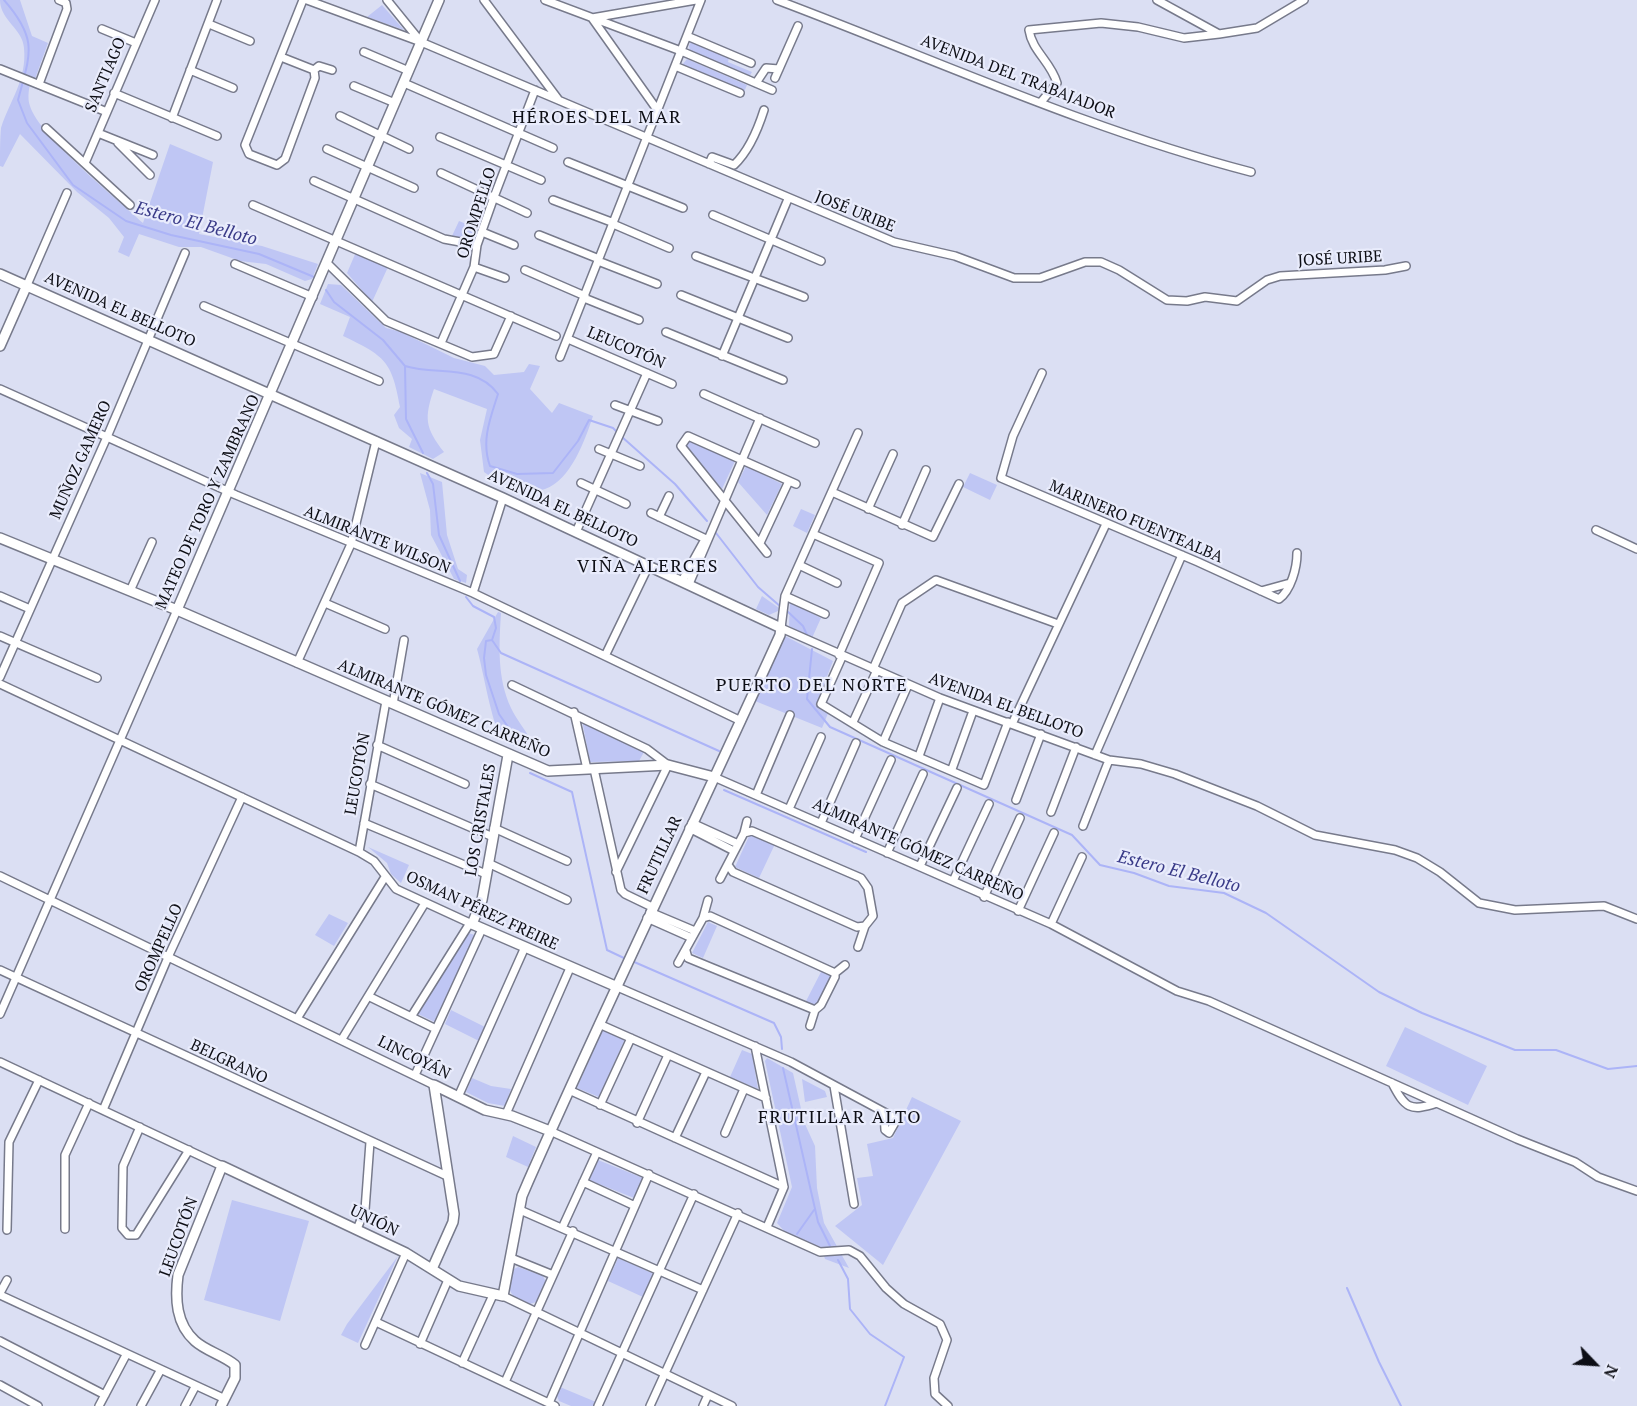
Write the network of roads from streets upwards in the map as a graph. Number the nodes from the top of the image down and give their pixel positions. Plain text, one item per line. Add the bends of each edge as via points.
1 (59, 0) edge
2 (155, 0) edge
3 (217, 0) edge
4 (305, 0) edge
5 (387, 0) edge
6 (439, 0) edge
7 (484, 0) edge
8 (545, 0) edge
9 (696, 0) edge
10 (701, 0) edge
11 (777, 0) edge
12 (1157, 0) edge
13 (1304, 0) edge
14 (591, 18) junction
15 (209, 24) junction
16 (798, 26) dead end
17 (102, 29) dead end
18 (1219, 34) junction
19 (687, 36) junction
20 (250, 41) dead end
21 (421, 42) junction
22 (136, 43) junction
23 (681, 51) junction
24 (364, 52) dead end
25 (281, 57) junction
26 (751, 63) dead end
27 (675, 66) junction
28 (0, 69) edge
29 (779, 69) junction
30 (190, 70) junction
31 (314, 70) junction
32 (332, 70) dead end
33 (409, 72) junction
34 (775, 78) dead end
35 (753, 82) junction
36 (36, 83) junction
37 (404, 83) junction
38 (354, 86) dead end
39 (233, 88) dead end
40 (536, 90) junction
41 (772, 90) dead end
42 (114, 93) junction
43 (740, 93) dead end
44 (560, 101) junction
45 (1041, 102) junction
46 (396, 103) junction
47 (764, 110) dead end
48 (658, 111) junction
49 (107, 112) junction
50 (340, 116) dead end
51 (172, 118) junction
52 (46, 128) dead end
53 (98, 132) junction
54 (519, 132) junction
55 (382, 135) junction
56 (217, 136) dead end
57 (440, 137) dead end
58 (647, 138) junction
59 (114, 139) junction
60 (553, 147) dead end
61 (327, 149) dead end
62 (409, 149) dead end
63 (568, 162) dead end
64 (85, 163) junction
65 (709, 164) junction
66 (507, 165) junction
67 (368, 167) junction
68 (143, 168) junction
69 (1251, 172) dead end
70 (441, 173) dead end
71 (150, 175) dead end
72 (541, 180) dead end
73 (314, 181) dead end
74 (628, 186) junction
75 (414, 188) dead end
76 (67, 193) dead end
77 (494, 197) junction
78 (788, 199) junction
79 (354, 200) junction
80 (553, 200) dead end
81 (130, 205) dead end
82 (253, 205) dead end
83 (682, 208) dead end
84 (527, 213) dead end
85 (713, 215) dead end
86 (613, 223) junction
87 (482, 232) junction
88 (539, 234) dead end
89 (337, 240) junction
90 (772, 241) junction
91 (477, 245) junction
92 (514, 245) dead end
93 (669, 248) dead end
94 (185, 253) dead end
95 (696, 256) dead end
96 (599, 260) junction
97 (821, 261) dead end
98 (327, 263) junction
99 (235, 264) dead end
100 (1406, 266) dead end
101 (474, 267) junction
102 (525, 270) dead end
103 (0, 274) edge
104 (505, 278) dead end
105 (755, 280) junction
106 (657, 284) dead end
107 (27, 285) junction
108 (460, 294) junction
109 (681, 295) dead end
110 (313, 297) junction
111 (584, 297) junction
112 (804, 297) dead end
113 (204, 306) dead end
114 (511, 316) junction
115 (738, 318) junction
116 (639, 320) dead end
117 (666, 332) dead end
118 (556, 336) dead end
119 (788, 338) dead end
120 (148, 339) junction
121 (568, 339) junction
122 (441, 343) junction
123 (292, 345) junction
124 (0, 346) edge
125 (722, 356) junction
126 (561, 357) dead end
127 (647, 373) junction
128 (1042, 373) dead end
129 (783, 380) dead end
130 (379, 381) dead end
131 (672, 384) dead end
132 (0, 389) edge
133 (271, 394) junction
134 (704, 394) dead end
135 (615, 405) dead end
136 (630, 410) junction
137 (760, 418) junction
138 (658, 421) dead end
139 (858, 432) dead end
140 (107, 437) junction
141 (376, 441) junction
142 (815, 443) dead end
143 (599, 449) dead end
144 (612, 454) junction
145 (893, 454) dead end
146 (742, 459) junction
147 (639, 466) dead end
148 (926, 470) dead end
149 (581, 483) dead end
150 (959, 484) dead end
151 (596, 490) junction
152 (229, 492) junction
153 (832, 492) junction
154 (669, 496) dead end
155 (503, 498) junction
156 (724, 499) junction
157 (626, 504) dead end
158 (868, 509) junction
159 (651, 513) dead end
160 (659, 517) junction
161 (1106, 524) junction
162 (902, 525) junction
163 (1596, 530) dead end
164 (576, 532) junction
165 (813, 534) junction
166 (0, 538) edge
167 (706, 539) junction
168 (152, 542) dead end
169 (760, 543) junction
170 (351, 544) junction
171 (1637, 549) edge
172 (767, 553) dead end
173 (1297, 554) dead end
174 (1182, 555) junction
175 (52, 559) junction
176 (649, 565) junction
177 (799, 565) junction
178 (686, 582) junction
179 (837, 583) dead end
180 (1290, 583) junction
181 (130, 591) junction
182 (1261, 591) junction
183 (473, 593) junction
184 (0, 596) edge
185 (785, 596) junction
186 (325, 603) junction
187 (30, 609) junction
188 (177, 610) junction
189 (825, 614) dead end
190 (1058, 624) junction
191 (781, 628) junction
192 (385, 629) dead end
193 (0, 636) edge
194 (404, 640) dead end
195 (15, 643) junction
196 (605, 656) junction
197 (841, 656) junction
198 (297, 663) junction
199 (875, 670) junction
200 (0, 677) edge
201 (97, 678) dead end
202 (0, 684) edge
203 (512, 685) dead end
204 (908, 685) junction
205 (940, 698) junction
206 (390, 702) junction
207 (974, 711) junction
208 (574, 712) junction
209 (790, 715) dead end
210 (741, 721) junction
211 (853, 722) junction
212 (1010, 723) junction
213 (1041, 734) junction
214 (821, 737) dead end
215 (119, 740) junction
216 (883, 742) junction
217 (856, 743) dead end
218 (377, 745) junction
219 (1076, 747) junction
220 (508, 755) junction
221 (1095, 755) junction
222 (919, 756) junction
223 (891, 760) dead end
224 (1108, 760) junction
225 (668, 765) junction
226 (590, 769) junction
227 (952, 769) junction
228 (923, 774) dead end
229 (714, 777) junction
230 (370, 784) junction
231 (465, 784) dead end
232 (957, 788) dead end
233 (756, 795) junction
234 (242, 797) junction
235 (1016, 800) dead end
236 (989, 804) dead end
237 (789, 809) junction
238 (1051, 812) dead end
239 (1020, 818) dead end
240 (747, 821) dead end
241 (364, 823) junction
242 (821, 823) junction
243 (691, 826) junction
244 (1083, 826) dead end
245 (494, 833) junction
246 (744, 833) junction
247 (1054, 833) dead end
248 (855, 839) junction
249 (736, 848) junction
250 (359, 852) junction
251 (887, 853) junction
252 (1082, 857) dead end
253 (567, 861) dead end
254 (488, 864) junction
255 (728, 866) junction
256 (920, 866) junction
257 (616, 872) junction
258 (486, 874) junction
259 (0, 876) edge
260 (385, 877) junction
261 (720, 879) dead end
262 (953, 881) junction
263 (984, 897) junction
264 (50, 900) junction
265 (567, 900) dead end
266 (708, 900) dead end
267 (425, 903) junction
268 (1018, 911) junction
269 (649, 912) junction
270 (703, 918) junction
271 (1637, 919) edge
272 (471, 924) junction
273 (1051, 924) junction
274 (865, 926) junction
275 (482, 929) junction
276 (693, 934) junction
277 (858, 947) dead end
278 (525, 948) junction
279 (686, 951) junction
280 (169, 956) junction
281 (678, 963) dead end
282 (845, 965) dead end
283 (570, 968) junction
284 (0, 970) edge
285 (835, 973) junction
286 (16, 977) junction
287 (615, 986) junction
288 (370, 997) junction
289 (815, 1010) junction
290 (0, 1014) edge
291 (298, 1017) junction
292 (411, 1017) junction
293 (599, 1024) junction
294 (810, 1026) dead end
295 (436, 1029) junction
296 (136, 1034) junction
297 (631, 1038) junction
298 (342, 1040) junction
299 (755, 1046) junction
300 (668, 1055) junction
301 (0, 1062) edge
302 (706, 1072) junction
303 (415, 1075) junction
304 (39, 1080) junction
305 (1392, 1083) junction
306 (434, 1085) junction
307 (834, 1086) junction
308 (744, 1089) junction
309 (569, 1090) junction
310 (458, 1097) junction
311 (766, 1098) junction
312 (89, 1103) junction
313 (1437, 1103) junction
314 (600, 1105) junction
315 (103, 1110) junction
316 (884, 1112) junction
317 (506, 1114) junction
318 (637, 1123) junction
319 (141, 1127) junction
320 (550, 1131) junction
321 (725, 1133) dead end
322 (675, 1138) junction
323 (9, 1142) junction
324 (370, 1142) junction
325 (0, 1144) edge
326 (189, 1150) junction
327 (597, 1152) junction
328 (222, 1166) junction
329 (650, 1174) junction
330 (447, 1176) junction
331 (583, 1182) junction
332 (784, 1187) junction
333 (1637, 1191) edge
334 (693, 1194) junction
335 (854, 1204) dead end
336 (634, 1206) junction
337 (520, 1210) junction
338 (738, 1213) junction
339 (563, 1226) junction
340 (767, 1227) junction
341 (65, 1229) dead end
342 (357, 1229) junction
343 (7, 1230) dead end
344 (573, 1231) junction
345 (616, 1250) junction
346 (406, 1253) junction
347 (511, 1258) junction
348 (432, 1269) junction
349 (660, 1269) junction
350 (553, 1275) junction
351 (7, 1280) dead end
352 (448, 1280) junction
353 (704, 1290) junction
354 (0, 1294) edge
355 (493, 1295) junction
356 (503, 1296) junction
357 (538, 1312) junction
358 (376, 1322) junction
359 (580, 1333) junction
360 (0, 1341) edge
361 (420, 1344) junction
362 (365, 1345) dead end
363 (623, 1353) junction
364 (126, 1355) junction
365 (462, 1363) junction
366 (160, 1371) junction
367 (666, 1373) junction
368 (504, 1382) junction
369 (0, 1385) edge
370 (195, 1387) junction
371 (105, 1395) junction
372 (708, 1395) junction
373 (22, 1397) junction
374 (222, 1402) edge
375 (552, 1404) edge
376 (17, 1406) edge
377 (38, 1406) edge
378 (99, 1406) edge
379 (141, 1406) edge
380 (185, 1406) edge
381 (598, 1406) edge
382 (651, 1406) edge
383 (703, 1406) edge
384 (732, 1406) edge
385 (948, 1406) edge

1 - 36 street via 67,6
2 - 22 street, SANTIAGO
3 - 15 street
4 - 21 street, JOSÉ URIBE
4 - 25 street
5 - 21 street
6 - 21 street, MATEO DE TORO Y ZAMBRANO
7 - 44 street
8 - 14 street
9 - 14 street
10 - 19 street, LEUCOTÓN
11 - 45 street, AVENIDA DEL TRABAJADOR
12 - 18 street
13 - 18 street via 1257,28
14 - 23 street
14 - 48 street
15 - 20 street
15 - 30 street
16 - 29 street
17 - 22 street
18 - 45 street via 1184,38 1101,23 1029,30 1031,43 1054,72 1057,83
19 - 23 street, LEUCOTÓN
19 - 26 street
21 - 33 street, MATEO DE TORO Y ZAMBRANO
21 - 40 street, JOSÉ URIBE
22 - 42 street, SANTIAGO
23 - 27 street, LEUCOTÓN
23 - 35 street
24 - 33 street
25 - 31 street
25 - 31 street via 245,145 249,154 274,164 285,159 315,78
27 - 43 street
27 - 48 street, LEUCOTÓN
28 - 36 street
29 - 34 street
29 - 35 street via 766,68
30 - 39 street
30 - 51 street
31 - 32 street via 319,66
33 - 37 street, MATEO DE TORO Y ZAMBRANO
35 - 41 street
36 - 49 street
37 - 46 street, MATEO DE TORO Y ZAMBRANO
37 - 54 street
38 - 46 street
40 - 44 street, JOSÉ URIBE
40 - 54 street, OROMPELLO
42 - 49 street, SANTIAGO
42 - 51 street
44 - 58 street, JOSÉ URIBE
45 - 69 street, AVENIDA DEL TRABAJADOR via 1179,152
46 - 55 street, MATEO DE TORO Y ZAMBRANO
47 - 65 street via 758,129 734,165 712,157
48 - 58 street, LEUCOTÓN
49 - 53 street, SANTIAGO
50 - 55 street
51 - 56 street
52 - 64 street
53 - 59 street
53 - 64 street, SANTIAGO
54 - 60 street
54 - 66 street, OROMPELLO
55 - 62 street
55 - 67 street, MATEO DE TORO Y ZAMBRANO
57 - 66 street
58 - 65 street, JOSÉ URIBE
58 - 74 street, LEUCOTÓN
59 - 68 street
59 - 68 street via 150,154
61 - 67 street
63 - 74 street
64 - 81 street
65 - 78 street, JOSÉ URIBE
66 - 72 street
66 - 77 street, OROMPELLO
67 - 75 street
67 - 79 street, MATEO DE TORO Y ZAMBRANO
68 - 71 street
70 - 77 street
73 - 79 street
74 - 83 street
74 - 86 street, LEUCOTÓN
76 - 107 street
77 - 84 street
77 - 87 street, OROMPELLO
78 - 90 street
78 - 100 street, JOSÉ URIBE via 894,242 955,256 1014,278 1040,278 1085,262 1101,262 1157,296 1175,302 1205,297 1237,301 1267,280 1280,276
79 - 89 street, MATEO DE TORO Y ZAMBRANO
79 - 91 street via 444,239
80 - 86 street
82 - 89 street
85 - 90 street
86 - 93 street
86 - 96 street, LEUCOTÓN
87 - 91 street, OROMPELLO
87 - 92 street
88 - 96 street
89 - 98 street, MATEO DE TORO Y ZAMBRANO
89 - 108 street
90 - 97 street
90 - 105 street
91 - 101 street, OROMPELLO
94 - 120 street, MUÑOZ GAMERO
95 - 105 street
96 - 106 street
96 - 111 street, LEUCOTÓN
98 - 110 street, MATEO DE TORO Y ZAMBRANO
98 - 122 street via 386,321
99 - 110 street
101 - 104 street
101 - 108 street, OROMPELLO
102 - 111 street, LEUCOTÓN
103 - 107 street, AVENIDA EL BELLOTO
105 - 112 street
105 - 115 street
107 - 120 street, AVENIDA EL BELLOTO
107 - 124 street
108 - 114 street
108 - 122 street, OROMPELLO
109 - 115 street
110 - 123 street, MATEO DE TORO Y ZAMBRANO
111 - 116 street, LEUCOTÓN
111 - 121 street, LEUCOTÓN
113 - 123 street
114 - 118 street
114 - 122 street via 494,354 472,357
115 - 119 street
115 - 125 street
117 - 125 street
120 - 133 street, AVENIDA EL BELLOTO
120 - 140 street, MUÑOZ GAMERO
121 - 126 street, LEUCOTÓN
121 - 127 street, LEUCOTÓN
123 - 130 street
123 - 133 street, MATEO DE TORO Y ZAMBRANO
125 - 129 street
127 - 131 street, LEUCOTÓN
127 - 136 street
128 - 161 street, MARINERO FUENTEALBA via 1013,436 1000,478
132 - 140 street, ALMIRANTE WILSON
133 - 141 street, AVENIDA EL BELLOTO
133 - 152 street, MATEO DE TORO Y ZAMBRANO
134 - 137 street
135 - 136 street
136 - 138 street
136 - 144 street
137 - 142 street
137 - 146 street
139 - 153 street, FRUTILLAR
140 - 152 street, ALMIRANTE WILSON
140 - 175 street, MUÑOZ GAMERO
141 - 155 street, AVENIDA EL BELLOTO
141 - 170 street
143 - 144 street
144 - 147 street
144 - 151 street
145 - 158 street
146 - 156 street
146 - 156 street via 685,436 681,446
146 - 169 street via 792,483
148 - 162 street
149 - 151 street
150 - 162 street via 934,537
151 - 157 street
151 - 164 street
152 - 170 street, ALMIRANTE WILSON
152 - 188 street, MATEO DE TORO Y ZAMBRANO
153 - 158 street
153 - 165 street, FRUTILLAR
154 - 160 street
155 - 164 street, AVENIDA EL BELLOTO
155 - 183 street
156 - 167 street
156 - 169 street
158 - 162 street
159 - 160 street
160 - 167 street
161 - 174 street, MARINERO FUENTEALBA
161 - 190 street
163 - 171 street
164 - 176 street, AVENIDA EL BELLOTO
165 - 177 street, FRUTILLAR
165 - 197 street via 879,563
166 - 175 street, ALMIRANTE GÓMEZ CARREÑO
167 - 178 street via 695,554
168 - 181 street
169 - 172 street
170 - 183 street, ALMIRANTE WILSON
170 - 186 street
173 - 180 street via 1297,567
174 - 182 street, MARINERO FUENTEALBA
174 - 221 street
175 - 181 street, ALMIRANTE GÓMEZ CARREÑO
175 - 187 street, MUÑOZ GAMERO
176 - 178 street, AVENIDA EL BELLOTO
176 - 196 street
177 - 179 street
177 - 185 street, FRUTILLAR
178 - 191 street, AVENIDA EL BELLOTO
180 - 182 street
180 - 182 street, MARINERO FUENTEALBA via 1279,599
181 - 188 street, ALMIRANTE GÓMEZ CARREÑO
183 - 196 street, ALMIRANTE WILSON
184 - 187 street
185 - 189 street
185 - 191 street, FRUTILLAR
186 - 192 street
186 - 198 street
187 - 195 street, MUÑOZ GAMERO
188 - 198 street, ALMIRANTE GÓMEZ CARREÑO
188 - 215 street, MATEO DE TORO Y ZAMBRANO
190 - 199 street via 936,580 902,603
190 - 212 street
191 - 197 street, AVENIDA EL BELLOTO
191 - 210 street, FRUTILLAR
193 - 195 street
194 - 206 street, LEUCOTÓN
195 - 200 street, MUÑOZ GAMERO
195 - 201 street
196 - 210 street, ALMIRANTE WILSON
197 - 199 street, AVENIDA EL BELLOTO
197 - 211 street via 821,704
198 - 206 street, ALMIRANTE GÓMEZ CARREÑO
199 - 204 street, AVENIDA EL BELLOTO
199 - 211 street
202 - 215 street, OSMAN PÉREZ FREIRE
203 - 208 street
204 - 205 street, AVENIDA EL BELLOTO
204 - 216 street
205 - 207 street, AVENIDA EL BELLOTO
205 - 222 street
206 - 218 street, LEUCOTÓN
206 - 220 street, ALMIRANTE GÓMEZ CARREÑO
207 - 212 street, AVENIDA EL BELLOTO
207 - 227 street
208 - 225 street via 648,749
208 - 226 street
209 - 233 street
210 - 229 street, FRUTILLAR
211 - 216 street
212 - 213 street, AVENIDA EL BELLOTO
212 - 227 street via 984,785
213 - 219 street, AVENIDA EL BELLOTO
213 - 235 street
214 - 237 street
215 - 234 street, OSMAN PÉREZ FREIRE
215 - 264 street, MATEO DE TORO Y ZAMBRANO
216 - 222 street
217 - 242 street
218 - 230 street, LEUCOTÓN
218 - 231 street
219 - 221 street, AVENIDA EL BELLOTO
219 - 238 street
220 - 226 street, ALMIRANTE GÓMEZ CARREÑO via 548,771
220 - 245 street, LOS CRISTALES
221 - 224 street, AVENIDA EL BELLOTO
222 - 227 street
223 - 248 street
224 - 244 street
224 - 271 street, AVENIDA EL BELLOTO via 1175,774 1257,806 1315,835 1395,850 1440,872 1479,903 1515,910 1604,906
225 - 226 street, ALMIRANTE GÓMEZ CARREÑO
225 - 229 street, ALMIRANTE GÓMEZ CARREÑO
225 - 257 street
226 - 257 street
228 - 251 street
229 - 233 street, ALMIRANTE GÓMEZ CARREÑO
229 - 243 street, FRUTILLAR
230 - 241 street, LEUCOTÓN
230 - 245 street
232 - 256 street
233 - 237 street, ALMIRANTE GÓMEZ CARREÑO
234 - 250 street, OSMAN PÉREZ FREIRE
234 - 280 street, OROMPELLO
236 - 262 street
237 - 242 street, ALMIRANTE GÓMEZ CARREÑO
239 - 263 street
240 - 246 street
241 - 250 street, LEUCOTÓN
241 - 258 street
242 - 248 street, ALMIRANTE GÓMEZ CARREÑO
243 - 249 street
243 - 269 street, FRUTILLAR
245 - 253 street
245 - 254 street, LOS CRISTALES
246 - 249 street
246 - 274 street via 752,831 861,878 866,883 873,916
247 - 268 street
248 - 251 street, ALMIRANTE GÓMEZ CARREÑO
249 - 255 street
250 - 260 street, OSMAN PÉREZ FREIRE via 374,861
251 - 256 street, ALMIRANTE GÓMEZ CARREÑO
252 - 273 street
254 - 258 street, LOS CRISTALES
254 - 265 street
255 - 261 street
255 - 274 street via 732,872 857,927
256 - 262 street, ALMIRANTE GÓMEZ CARREÑO
257 - 269 street via 625,894
258 - 272 street, LOS CRISTALES via 482,900
259 - 264 street, LINCOYÁN
260 - 267 street, OSMAN PÉREZ FREIRE via 396,889
260 - 291 street
262 - 263 street, ALMIRANTE GÓMEZ CARREÑO
263 - 268 street, ALMIRANTE GÓMEZ CARREÑO
264 - 280 street, LINCOYÁN
264 - 286 street, MATEO DE TORO Y ZAMBRANO
266 - 270 street
267 - 272 street, OSMAN PÉREZ FREIRE
267 - 288 street
268 - 273 street, ALMIRANTE GÓMEZ CARREÑO
269 - 276 street
269 - 287 street, FRUTILLAR
270 - 276 street
270 - 285 street via 710,916
272 - 275 street, OSMAN PÉREZ FREIRE
272 - 292 street
273 - 305 street, ALMIRANTE GÓMEZ CARREÑO via 1178,991 1209,1001
274 - 277 street
275 - 278 street, OSMAN PÉREZ FREIRE
275 - 295 street
276 - 279 street
278 - 283 street, OSMAN PÉREZ FREIRE
278 - 310 street
279 - 281 street
279 - 289 street via 688,958
280 - 291 street, LINCOYÁN
280 - 296 street, OROMPELLO
282 - 285 street
283 - 287 street, OSMAN PÉREZ FREIRE
283 - 317 street
284 - 286 street, BELGRANO
285 - 289 street
286 - 290 street, MATEO DE TORO Y ZAMBRANO
286 - 296 street, BELGRANO
287 - 293 street, FRUTILLAR
287 - 299 street, OSMAN PÉREZ FREIRE
288 - 292 street
288 - 298 street
289 - 294 street
291 - 298 street, LINCOYÁN
292 - 295 street
293 - 297 street
293 - 309 street, FRUTILLAR
295 - 303 street
296 - 315 street, OROMPELLO
296 - 324 street, BELGRANO
297 - 300 street
297 - 314 street
298 - 303 street, LINCOYÁN
299 - 307 street, OSMAN PÉREZ FREIRE
299 - 311 street
300 - 302 street
300 - 318 street
301 - 304 street, UNIÓN
302 - 308 street
302 - 322 street
303 - 306 street, LINCOYÁN
304 - 312 street, UNIÓN
304 - 323 street
305 - 313 street, ALMIRANTE GÓMEZ CARREÑO
305 - 313 street via 1410,1107
306 - 310 street, LINCOYÁN
306 - 330 street
307 - 316 street, OSMAN PÉREZ FREIRE
307 - 335 street
308 - 311 street
308 - 321 street
309 - 314 street
309 - 320 street, FRUTILLAR
310 - 317 street, LINCOYÁN via 485,1110
311 - 332 street
312 - 315 street, UNIÓN
312 - 341 street via 65,1155
313 - 333 street, ALMIRANTE GÓMEZ CARREÑO
314 - 318 street
315 - 319 street, UNIÓN
316 - 316 street, OSMAN PÉREZ FREIRE via 897,1119 891,1132 887,1132
317 - 320 street, LINCOYÁN
318 - 322 street
319 - 326 street, UNIÓN
319 - 326 street via 123,1166 122,1228 128,1235 136,1235
320 - 327 street, LINCOYÁN
320 - 337 street, FRUTILLAR via 522,1196
322 - 332 street
323 - 325 street
323 - 343 street
324 - 330 street, BELGRANO
324 - 342 street via 365,1210
326 - 328 street, UNIÓN
327 - 329 street, LINCOYÁN
327 - 331 street
328 - 342 street, UNIÓN
328 - 374 street, LEUCOTÓN via 178,1275 176,1290 176,1306 190,1335 235,1365 235,1378
329 - 334 street, LINCOYÁN
329 - 336 street
330 - 348 street via 453,1222
331 - 336 street
331 - 339 street
332 - 340 street
334 - 338 street, LINCOYÁN
334 - 349 street
336 - 345 street
337 - 339 street
337 - 347 street, FRUTILLAR
338 - 340 street, LINCOYÁN
338 - 353 street
339 - 344 street
340 - 385 street, LINCOYÁN via 820,1252 849,1250 860,1256 904,1304 940,1324 947,1340 934,1378 935,1394
342 - 346 street, UNIÓN
344 - 345 street
344 - 350 street
345 - 349 street
345 - 359 street
346 - 348 street, UNIÓN
346 - 358 street
347 - 350 street
347 - 356 street, FRUTILLAR
348 - 352 street, UNIÓN
349 - 353 street
349 - 363 street
350 - 357 street
351 - 354 street
352 - 355 street, UNIÓN
352 - 361 street
353 - 367 street
354 - 364 street
355 - 356 street, UNIÓN
355 - 365 street
356 - 357 street, UNIÓN
357 - 359 street, UNIÓN
357 - 368 street
358 - 361 street
358 - 362 street
359 - 363 street, UNIÓN
359 - 375 street
360 - 371 street
361 - 365 street
363 - 367 street, UNIÓN
363 - 381 street
364 - 366 street
364 - 371 street
365 - 368 street
366 - 370 street
366 - 379 street
367 - 372 street, UNIÓN
367 - 382 street
368 - 375 street
369 - 373 street
370 - 374 street
370 - 380 street
371 - 378 street
372 - 383 street
372 - 384 street, UNIÓN
373 - 376 street
373 - 377 street

